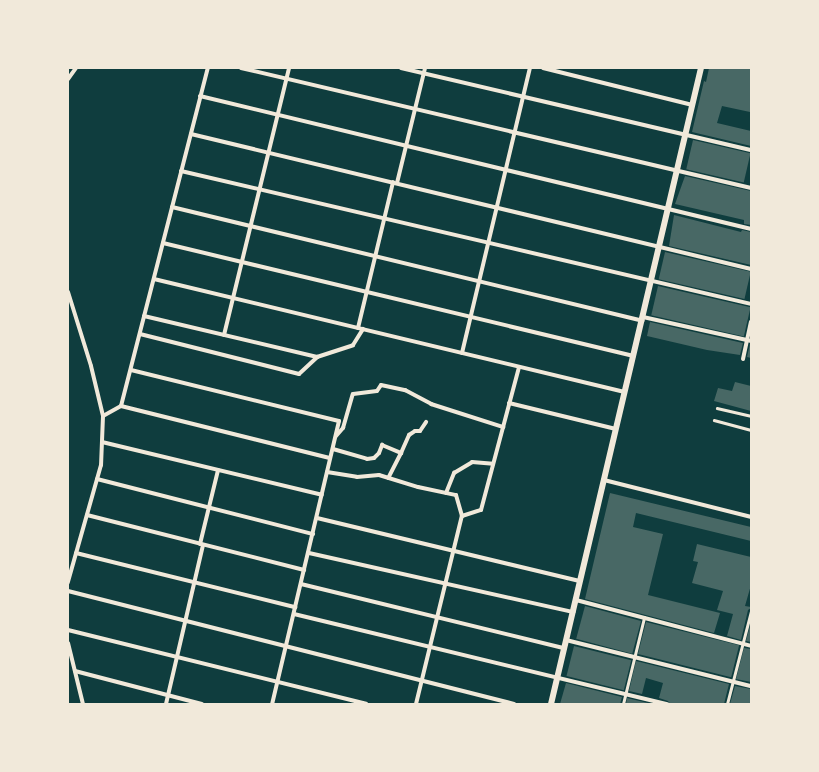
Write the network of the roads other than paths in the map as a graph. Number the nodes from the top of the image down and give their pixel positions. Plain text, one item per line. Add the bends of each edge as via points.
1 (76, 68) edge
2 (208, 68) edge
3 (241, 68) edge
4 (289, 68) edge
5 (401, 68) edge
6 (425, 68) edge
7 (530, 68) edge
8 (543, 68) edge
9 (701, 68) edge
10 (424, 73) junction
11 (286, 78) junction
12 (68, 79) edge
13 (200, 96) junction
14 (523, 97) junction
15 (692, 105) junction
16 (415, 109) junction
17 (277, 115) junction
18 (515, 132) junction
19 (191, 134) junction
20 (685, 136) junction
21 (406, 146) junction
22 (751, 150) edge
23 (268, 152) junction
24 (506, 170) junction
25 (677, 170) junction
26 (182, 171) junction
27 (395, 183) junction
28 (751, 188) edge
29 (259, 189) junction
30 (172, 207) junction
31 (497, 207) junction
32 (668, 209) junction
33 (384, 219) junction
34 (250, 226) junction
35 (751, 229) edge
36 (163, 242) junction
37 (489, 243) junction
38 (660, 246) junction
39 (375, 256) junction
40 (241, 261) junction
41 (751, 269) edge
42 (154, 279) junction
43 (479, 282) junction
44 (652, 282) junction
45 (68, 292) edge
46 (367, 292) junction
47 (233, 298) junction
48 (751, 304) edge
49 (144, 316) junction
50 (471, 317) junction
51 (643, 319) junction
52 (751, 322) edge
53 (358, 328) junction
54 (363, 329) junction
55 (140, 334) junction
56 (224, 335) junction
57 (749, 341) edge
58 (462, 353) junction
59 (634, 356) junction
60 (317, 357) junction
61 (743, 359) dead end
62 (519, 367) junction
63 (131, 370) junction
64 (625, 392) junction
65 (509, 403) junction
66 (122, 406) junction
67 (716, 408) dead end
68 (103, 416) junction
69 (751, 416) edge
70 (714, 420) dead end
71 (426, 422) dead end
72 (503, 427) junction
73 (616, 430) junction
74 (751, 430) edge
75 (336, 436) junction
76 (102, 442) junction
77 (332, 449) junction
78 (401, 453) junction
79 (330, 458) junction
80 (493, 464) junction
81 (218, 470) junction
82 (327, 472) junction
83 (388, 478) junction
84 (97, 479) junction
85 (604, 480) junction
86 (446, 493) junction
87 (322, 495) junction
88 (208, 507) junction
89 (87, 515) junction
90 (462, 516) junction
91 (751, 517) edge
92 (317, 518) junction
93 (313, 534) junction
94 (202, 544) junction
95 (454, 551) junction
96 (76, 553) junction
97 (308, 553) junction
98 (304, 570) junction
99 (580, 581) junction
100 (68, 582) edge
101 (194, 582) junction
102 (301, 584) junction
103 (446, 584) junction
104 (68, 591) edge
105 (576, 600) junction
106 (296, 607) junction
107 (751, 611) edge
108 (573, 612) junction
109 (294, 614) junction
110 (438, 617) junction
111 (644, 618) junction
112 (185, 620) junction
113 (68, 630) edge
114 (566, 640) junction
115 (68, 643) edge
116 (743, 644) junction
117 (286, 646) junction
118 (751, 646) edge
119 (430, 647) junction
120 (564, 648) junction
121 (177, 657) junction
122 (635, 657) junction
123 (74, 672) junction
124 (557, 677) junction
125 (422, 680) junction
126 (277, 682) junction
127 (733, 682) junction
128 (751, 686) edge
129 (625, 694) junction
130 (168, 695) junction
131 (83, 704) edge
132 (166, 704) edge
133 (202, 704) edge
134 (272, 704) edge
135 (366, 704) edge
136 (416, 704) edge
137 (514, 704) edge
138 (551, 704) edge
139 (623, 704) edge
140 (666, 704) edge
141 (727, 704) edge

1 - 12 street
2 - 13 street
3 - 11 street
4 - 11 street
5 - 10 street
6 - 10 street
7 - 14 street
8 - 15 street
9 - 15 street
10 - 14 street
10 - 16 street
11 - 16 street
11 - 17 street
13 - 17 street
13 - 19 street
14 - 18 street
14 - 20 street
15 - 20 street
16 - 18 street
16 - 21 street
17 - 21 street
17 - 23 street
18 - 24 street
18 - 25 street
19 - 23 street
19 - 26 street
20 - 22 street
20 - 25 street
21 - 24 street
21 - 27 street
23 - 27 street
23 - 29 street
24 - 31 street
24 - 32 street
25 - 28 street
25 - 32 street
26 - 29 street
26 - 30 street
27 - 31 street
27 - 33 street
29 - 33 street
29 - 34 street
30 - 34 street
30 - 36 street
31 - 37 street
31 - 38 street
32 - 35 street
32 - 38 street
33 - 37 street
33 - 39 street
34 - 39 street
34 - 40 street
36 - 40 street
36 - 42 street
37 - 43 street
37 - 44 street
38 - 41 street
38 - 44 street
39 - 43 street
39 - 46 street
40 - 46 street
40 - 47 street
42 - 47 street
42 - 49 street
43 - 50 street
43 - 51 street
44 - 48 street
44 - 51 street
45 - 68 street via 91,366
46 - 50 street
46 - 53 street
47 - 53 street
47 - 56 street
49 - 55 street
49 - 56 street
50 - 58 street
50 - 59 street
51 - 57 street
51 - 59 street
52 - 57 street
53 - 54 street
54 - 58 street
54 - 60 street via 353,345
55 - 60 street via 299,374
55 - 63 street
56 - 60 street
57 - 61 street
58 - 62 street
59 - 64 street
62 - 64 street
62 - 65 street
63 - 66 street
63 - 75 street via 339,421
64 - 73 street
65 - 72 street
65 - 73 street
66 - 68 street
66 - 79 street
67 - 69 lane
68 - 76 street
70 - 74 lane
71 - 78 street via 420,431 409,435
72 - 75 street via 431,404 405,390 381,385 377,391 353,394 343,428
72 - 80 street
73 - 85 street
75 - 77 street
76 - 81 street
76 - 84 street
77 - 78 street via 367,459 374,458 382,445
77 - 79 street
78 - 83 street
79 - 82 street
80 - 86 street via 472,462 454,473
80 - 90 street via 481,510
81 - 87 street
81 - 88 street
82 - 83 street via 357,477 379,475
82 - 87 street
83 - 86 street
84 - 88 street
84 - 89 street
85 - 91 street
85 - 99 street
86 - 90 street via 456,495
87 - 92 street
88 - 93 street
88 - 94 street
89 - 94 street
89 - 96 street
90 - 95 street
92 - 93 street
92 - 95 street
93 - 97 street
94 - 98 street
94 - 101 street
95 - 99 street
95 - 103 street
96 - 100 street
96 - 101 street
97 - 98 street
97 - 103 street
98 - 102 street
99 - 105 street
101 - 106 street
101 - 112 street
102 - 106 street
102 - 110 street
103 - 108 street
103 - 110 street
104 - 112 street
105 - 108 street
105 - 111 street
106 - 109 street
107 - 116 lane
108 - 114 street
109 - 117 street
109 - 119 street
110 - 119 street
110 - 120 street
111 - 116 street
111 - 122 lane
112 - 117 street
112 - 121 street
113 - 121 street
114 - 120 street
114 - 122 street
115 - 123 street
116 - 118 street
116 - 127 lane
117 - 125 street
117 - 126 street
119 - 124 street
119 - 125 street
120 - 124 street
121 - 126 street
121 - 130 street
122 - 127 street
122 - 129 lane
123 - 130 street
123 - 131 street
124 - 129 street
124 - 138 street
125 - 136 street
125 - 137 street
126 - 134 street
126 - 135 street
127 - 128 street
127 - 141 lane
129 - 139 lane
129 - 140 street
130 - 132 street
130 - 133 street

